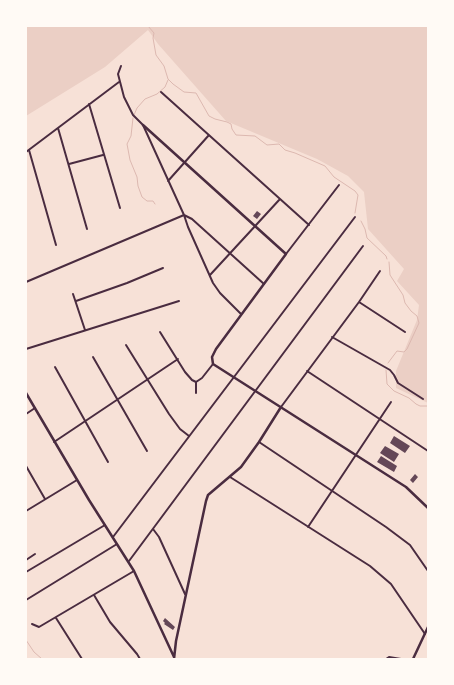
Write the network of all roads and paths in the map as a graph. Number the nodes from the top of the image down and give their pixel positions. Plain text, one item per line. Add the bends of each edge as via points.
1 (121, 66) dead end
2 (120, 82) junction
3 (161, 92) dead end
4 (89, 104) junction
5 (143, 125) junction
6 (58, 128) junction
7 (209, 135) junction
8 (29, 150) junction
9 (26, 152) edge
10 (103, 155) junction
11 (185, 163) junction
12 (69, 164) junction
13 (168, 181) junction
14 (339, 185) dead end
15 (280, 199) junction
16 (120, 208) dead end
17 (184, 215) junction
18 (355, 217) dead end
19 (309, 224) junction
20 (255, 226) junction
21 (87, 229) dead end
22 (56, 244) dead end
23 (363, 246) dead end
24 (230, 254) junction
25 (286, 254) junction
26 (163, 268) dead end
27 (380, 271) dead end
28 (210, 275) junction
29 (26, 282) edge
30 (264, 284) junction
31 (73, 294) dead end
32 (76, 301) junction
33 (179, 301) dead end
34 (359, 302) junction
35 (242, 314) junction
36 (85, 330) junction
37 (160, 332) dead end
38 (405, 332) dead end
39 (332, 337) junction
40 (126, 345) dead end
41 (26, 349) edge
42 (93, 357) dead end
43 (178, 360) junction
44 (213, 364) junction
45 (55, 367) dead end
46 (307, 371) junction
47 (234, 377) junction
48 (148, 380) junction
49 (196, 382) junction
50 (256, 391) junction
51 (196, 393) dead end
52 (26, 394) edge
53 (423, 399) dead end
54 (117, 400) junction
55 (391, 402) dead end
56 (281, 407) junction
57 (35, 408) junction
58 (26, 414) edge
59 (86, 420) junction
60 (380, 420) junction
61 (189, 436) junction
62 (54, 442) junction
63 (259, 442) junction
64 (147, 451) dead end
65 (428, 451) edge
66 (356, 455) junction
67 (108, 462) dead end
68 (26, 467) edge
69 (230, 477) junction
70 (77, 480) junction
71 (332, 491) junction
72 (45, 499) junction
73 (428, 508) edge
74 (26, 511) edge
75 (105, 525) junction
76 (308, 527) junction
77 (153, 529) junction
78 (113, 537) junction
79 (117, 544) junction
80 (35, 554) dead end
81 (26, 560) edge
82 (128, 561) junction
83 (134, 571) junction
84 (428, 571) edge
85 (26, 572) edge
86 (94, 595) junction
87 (186, 595) junction
88 (26, 600) edge
89 (56, 618) junction
90 (32, 624) dead end
91 (428, 628) edge
92 (425, 634) junction
93 (174, 658) edge
94 (82, 659) edge
95 (140, 659) edge
96 (386, 659) edge
97 (401, 659) edge
98 (413, 659) edge

1 - 2 street via 118,74
2 - 4 street
2 - 5 street via 133,115
3 - 7 street
4 - 6 street
4 - 10 street
5 - 11 street
5 - 13 street
6 - 8 street
6 - 12 street
7 - 11 street
7 - 15 street
8 - 9 street
8 - 22 street
10 - 12 street
10 - 16 street
11 - 13 street
11 - 20 street
12 - 21 street
13 - 17 street
14 - 19 street
15 - 19 street
15 - 20 street
17 - 24 street via 192,219
17 - 28 street
17 - 29 street
18 - 47 street
19 - 25 street
20 - 24 street
20 - 25 street
23 - 50 street
24 - 28 street
24 - 30 street
25 - 30 street
26 - 32 street
27 - 34 street
28 - 35 street via 220,293
30 - 35 street
31 - 32 street
32 - 36 street
33 - 36 street
34 - 38 street
34 - 39 street
35 - 44 street via 216,350 212,357
36 - 41 street
37 - 43 street
39 - 46 street
39 - 53 street via 390,370 398,383
40 - 48 street
42 - 54 street
43 - 48 street
43 - 49 street via 185,372
44 - 47 street
44 - 49 street
45 - 59 street
46 - 56 street
46 - 60 street
47 - 50 street
47 - 61 street
48 - 54 street
48 - 61 street via 169,414
49 - 51 street
50 - 56 street
50 - 77 street
52 - 57 street
54 - 59 street
54 - 64 street
55 - 60 street
56 - 63 street
56 - 66 street
57 - 58 street
57 - 62 street
59 - 62 street
59 - 67 street
60 - 65 street
60 - 66 street
61 - 78 street
62 - 70 street
63 - 69 street via 241,467
63 - 71 street
66 - 71 street
66 - 73 street via 406,486
68 - 72 street
69 - 76 street
69 - 87 street via 208,495
70 - 72 street
70 - 75 street
71 - 76 street
71 - 84 street via 410,545
72 - 74 street
75 - 78 street
75 - 85 street
76 - 92 street via 370,566 391,584
77 - 82 street
77 - 87 street
78 - 79 street
79 - 82 street
79 - 88 street
80 - 81 street
82 - 83 street
83 - 86 street
83 - 93 street
86 - 89 street
86 - 95 street via 110,622
87 - 93 street
89 - 90 street via 39,627
89 - 94 street
91 - 92 street
92 - 98 street
96 - 97 street

